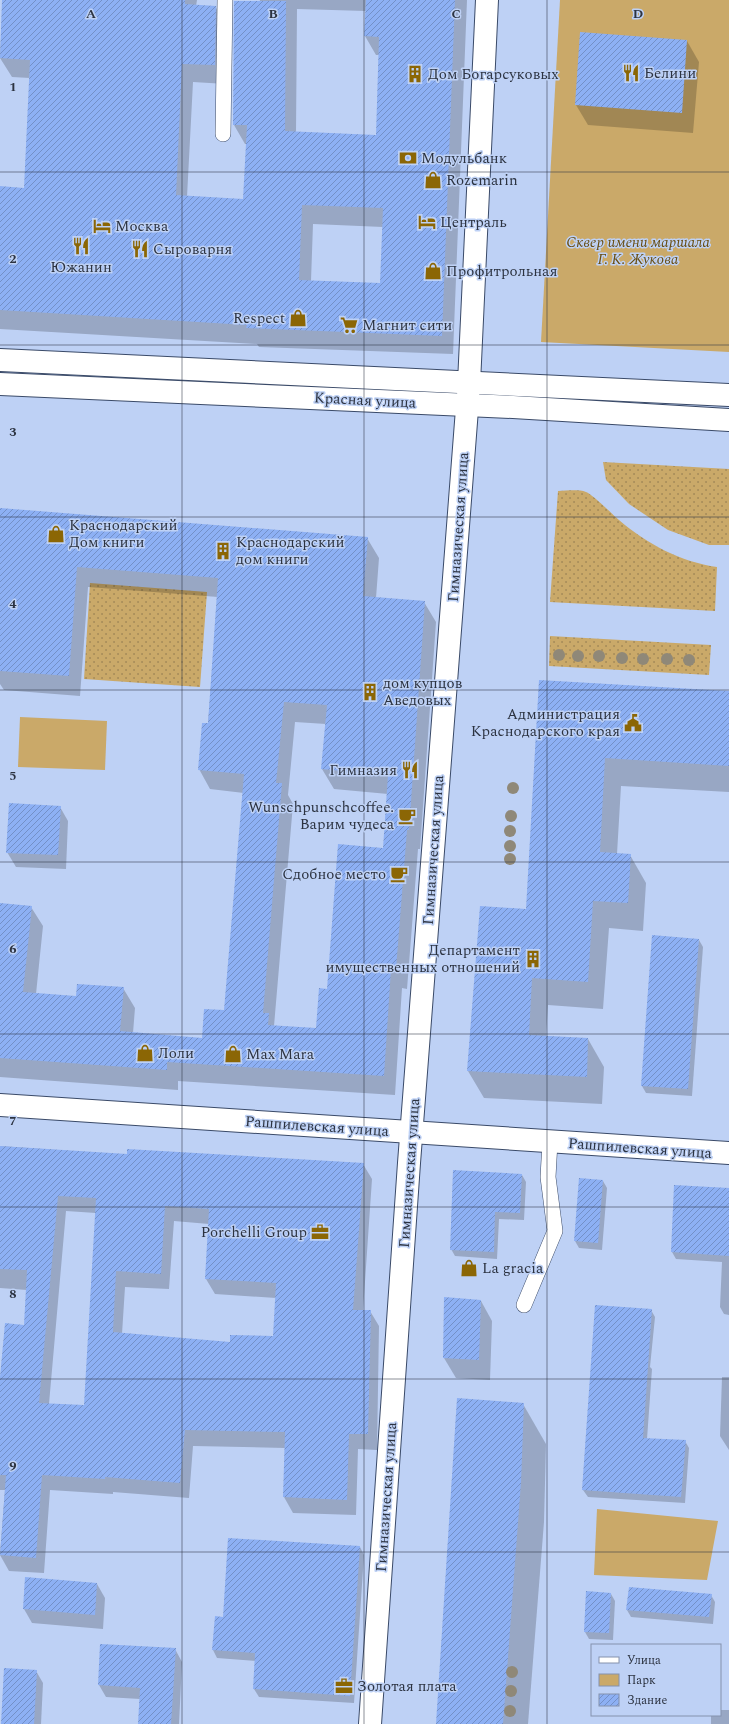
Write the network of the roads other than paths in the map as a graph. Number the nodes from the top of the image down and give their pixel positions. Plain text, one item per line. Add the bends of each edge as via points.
1 (225, 0) edge
2 (487, 0) edge
3 (223, 134) dead end
4 (0, 360) edge
5 (469, 382) junction
6 (0, 384) edge
7 (729, 395) edge
8 (468, 405) junction
9 (729, 420) edge
10 (0, 1105) edge
11 (412, 1132) junction
12 (550, 1142) junction
13 (729, 1154) edge
14 (524, 1305) dead end
15 (370, 1724) edge

1 - 3 lane
2 - 5 street, Гимназическая улица
4 - 5 street, Красная улица
5 - 7 street, Красная улица
5 - 8 street, Гимназическая улица
6 - 8 street, Красная улица
8 - 9 street, Красная улица
8 - 11 street, Гимназическая улица
10 - 11 street, Рашпилевская улица
11 - 12 street, Рашпилевская улица
11 - 15 street, Гимназическая улица
12 - 13 street, Рашпилевская улица
12 - 14 lane via 548,1177 555,1231

